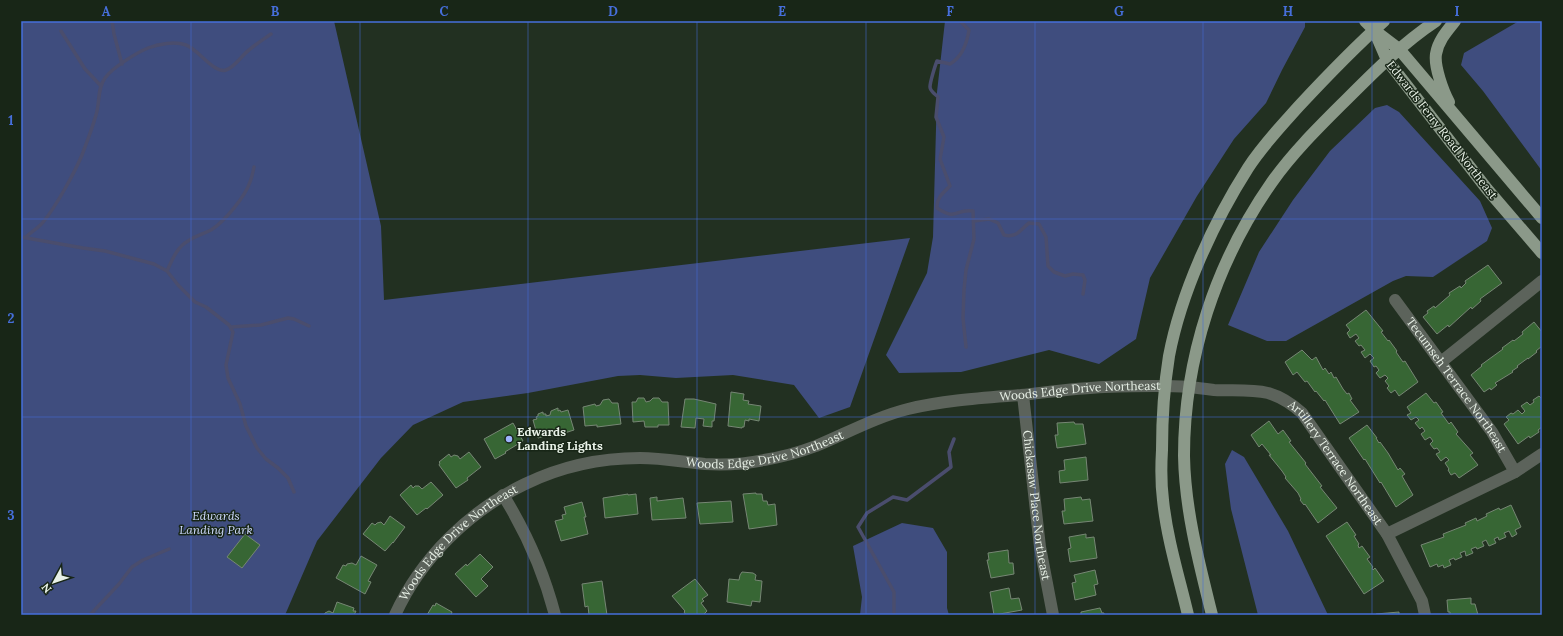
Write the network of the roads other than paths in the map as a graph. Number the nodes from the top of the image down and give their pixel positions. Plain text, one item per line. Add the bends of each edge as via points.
1 (1365, 21) edge
2 (1384, 21) edge
3 (1436, 21) edge
4 (1455, 21) edge
5 (1374, 30) junction
6 (1399, 49) junction
7 (1387, 60) junction
8 (1463, 125) junction
9 (1542, 218) edge
10 (1542, 253) edge
11 (1542, 282) edge
12 (1395, 300) dead end
13 (1441, 362) junction
14 (1165, 386) junction
15 (1189, 387) junction
16 (1023, 395) junction
17 (1542, 454) edge
18 (1515, 472) junction
19 (503, 495) junction
20 (1386, 534) junction
21 (395, 615) edge
22 (555, 615) edge
23 (1053, 615) edge
24 (1188, 615) edge
25 (1212, 615) edge
26 (1425, 615) edge

1 - 5 main road
2 - 5 main road
3 - 6 main road
4 - 8 main road via 1443,36 1436,54 1438,74 1444,93
5 - 6 main road, Edwards Ferry Road Northeast
5 - 7 main road, Edwards Ferry Road Northeast
5 - 14 main road via 1320,83 1248,167 1220,216 1193,277 1183,304
6 - 7 main road
6 - 8 main road, Edwards Ferry Road Northeast
7 - 10 main road, Edwards Ferry Road Northeast via 1487,188
7 - 15 main road via 1297,151 1249,217 1216,285 1195,356
8 - 9 main road, Edwards Ferry Road Northeast
11 - 13 street
12 - 13 street, Tecumseh Terrace Northeast
13 - 18 street, Tecumseh Terrace Northeast via 1492,432
14 - 15 street, Woods Edge Drive Northeast
14 - 16 street, Woods Edge Drive Northeast via 1106,387
14 - 24 main road via 1162,434 1163,500
15 - 20 street, Artillery Terrace Northeast via 1266,393 1291,403 1302,413
15 - 25 main road via 1184,457 1187,497 1191,526
16 - 19 street, Woods Edge Drive Northeast via 945,402 906,410 876,419 816,446 762,461 705,464 670,459 611,459 554,472
16 - 23 street, Chickasaw Place Northeast via 1040,547
17 - 18 street
18 - 20 street
19 - 21 street, Woods Edge Drive Northeast via 473,516 446,540 414,580
19 - 22 street via 534,554
20 - 26 street, Artillery Terrace Northeast via 1422,601

